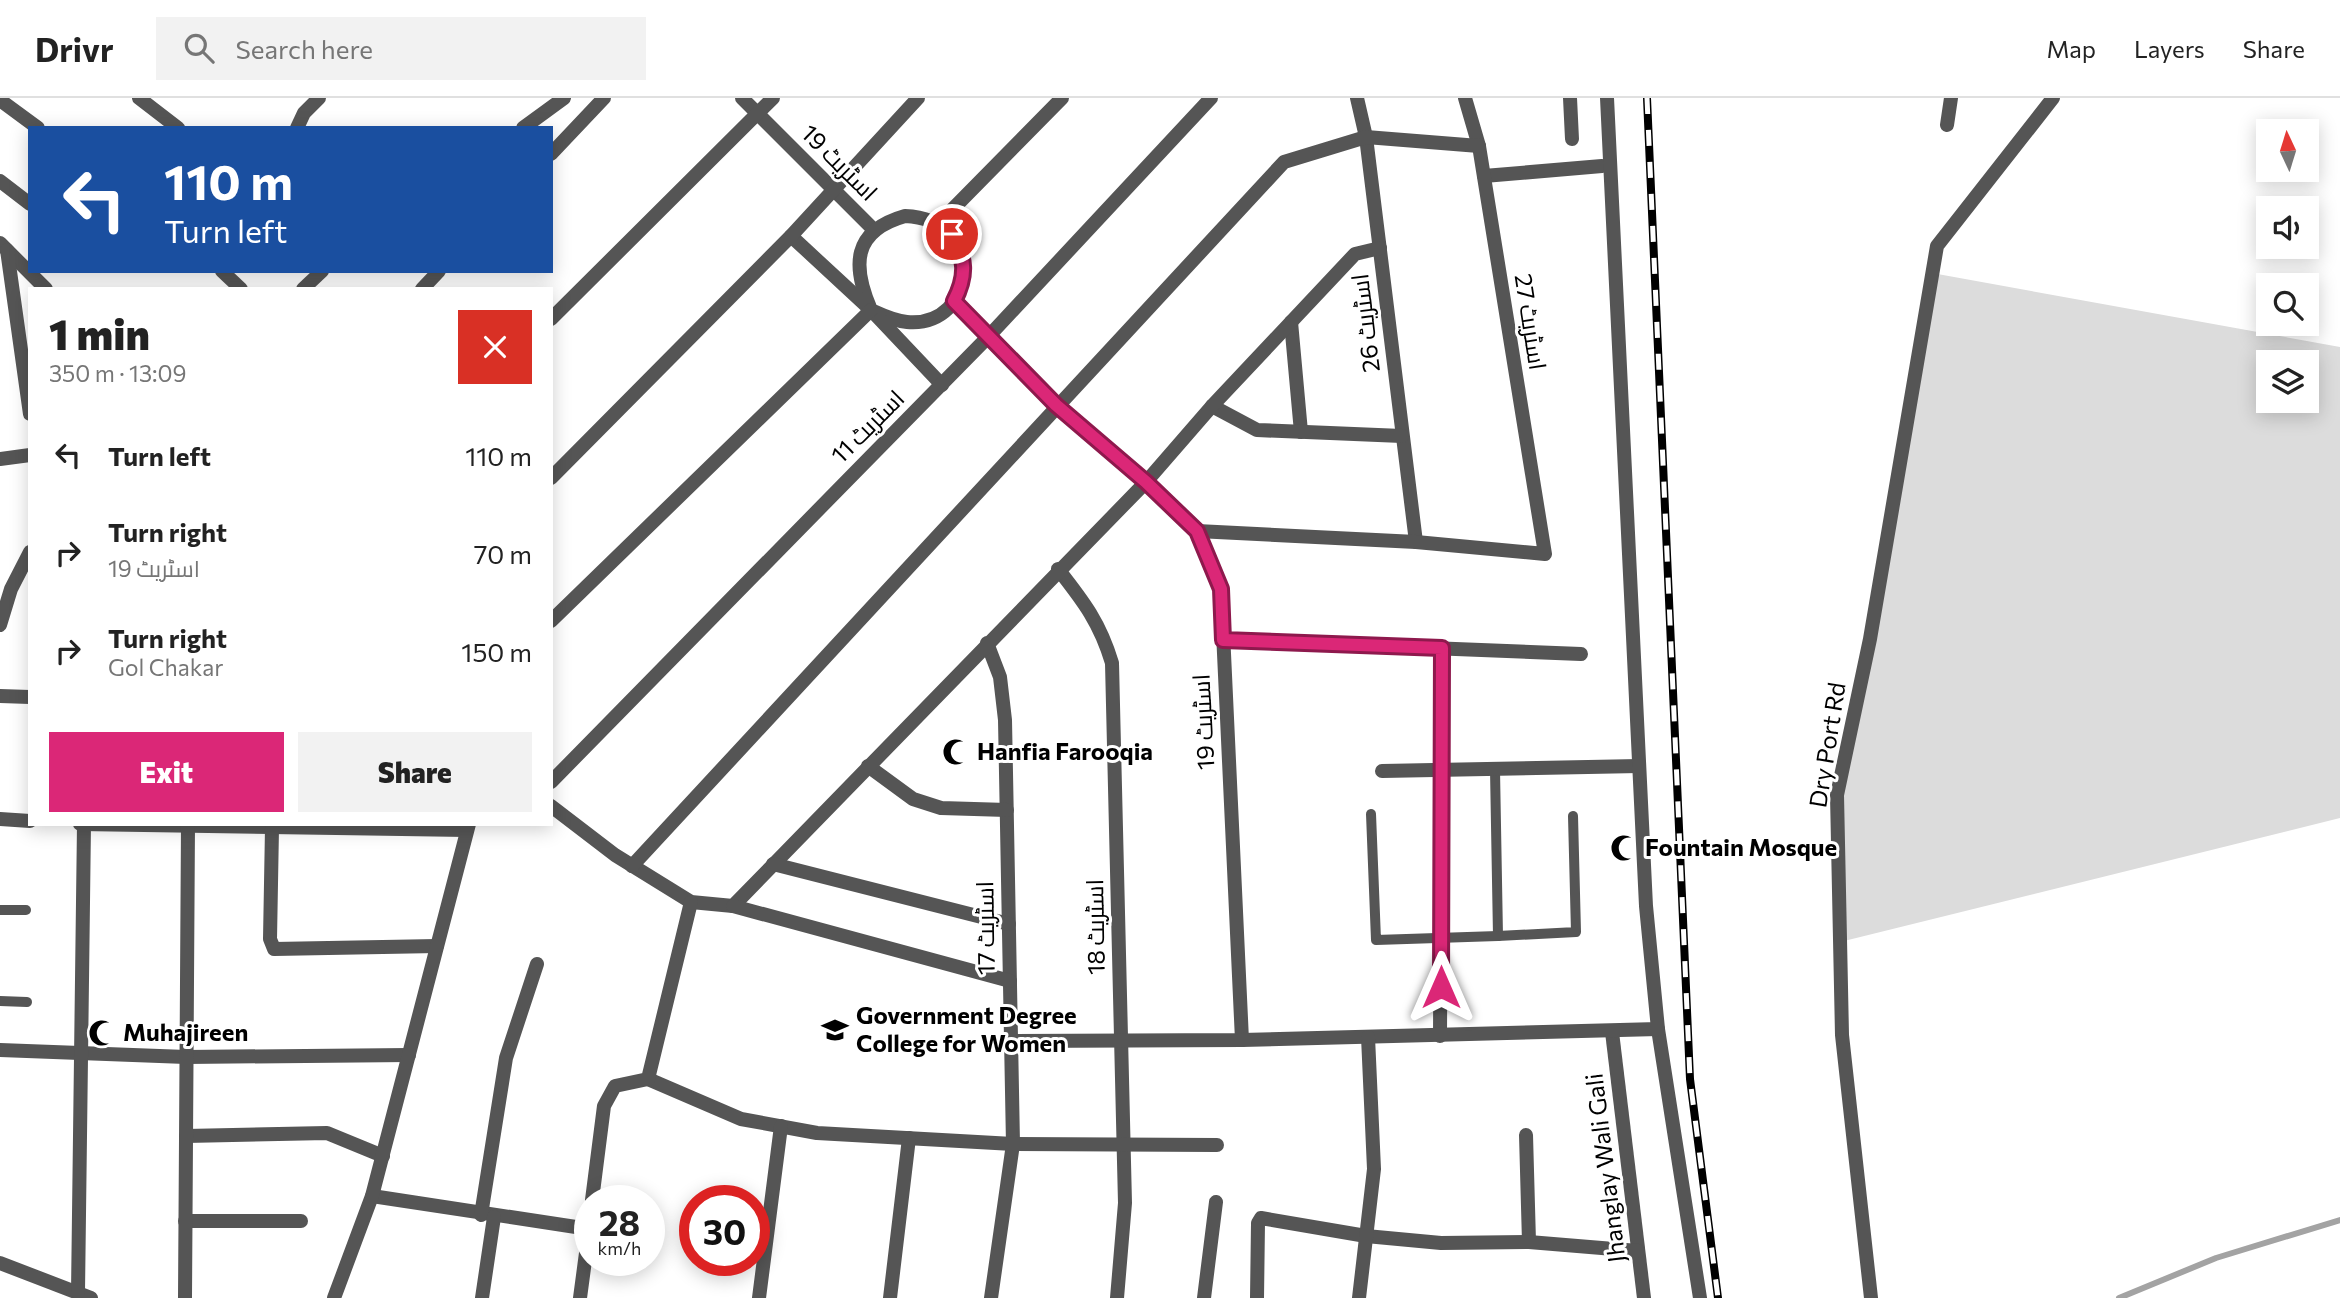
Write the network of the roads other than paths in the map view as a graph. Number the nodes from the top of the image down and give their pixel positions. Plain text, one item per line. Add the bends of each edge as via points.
1 (139, 98) edge
2 (319, 98) edge
3 (564, 98) edge
4 (604, 98) edge
5 (743, 98) edge
6 (773, 98) edge
7 (918, 98) edge
8 (1062, 98) edge
9 (1211, 98) edge
10 (1357, 98) edge
11 (1465, 98) edge
12 (1570, 98) edge
13 (1607, 98) edge
14 (1951, 98) edge
15 (2053, 98) edge
16 (0, 100) edge
17 (757, 115) junction
18 (1947, 125) dead end
19 (35, 126) edge
20 (175, 126) edge
21 (298, 126) edge
22 (526, 126) edge
23 (1366, 137) junction
24 (1572, 139) dead end
25 (1479, 146) junction
26 (553, 151) edge
27 (1602, 166) dead end
28 (1484, 176) junction
29 (0, 181) edge
30 (835, 190) junction
31 (28, 202) edge
32 (939, 223) junction
33 (874, 230) junction
34 (791, 236) junction
35 (4, 246) edge
36 (1380, 248) junction
37 (24, 267) junction
38 (28, 271) edge
39 (30, 273) edge
40 (224, 273) edge
41 (320, 273) edge
42 (437, 273) edge
43 (4, 274) edge
44 (44, 287) edge
45 (239, 287) edge
46 (305, 287) edge
47 (424, 287) edge
48 (954, 301) junction
49 (871, 310) junction
50 (553, 318) edge
51 (1291, 322) junction
52 (988, 337) junction
53 (942, 385) junction
54 (28, 403) edge
55 (1056, 405) junction
56 (1212, 406) junction
57 (1301, 432) junction
58 (1402, 436) junction
59 (28, 455) edge
60 (0, 459) edge
61 (553, 476) edge
62 (1146, 482) junction
63 (1197, 531) junction
64 (1416, 542) junction
65 (28, 556) edge
66 (1058, 569) junction
67 (553, 619) edge
68 (0, 625) edge
69 (1223, 640) junction
70 (987, 643) junction
71 (1442, 648) junction
72 (1581, 654) dead end
73 (0, 696) edge
74 (28, 697) edge
75 (868, 766) junction
76 (1639, 766) junction
77 (1495, 770) junction
78 (1382, 771) dead end
79 (1441, 771) junction
80 (553, 780) edge
81 (553, 807) edge
82 (1007, 810) junction
83 (1371, 814) dead end
84 (1573, 816) dead end
85 (0, 819) edge
86 (28, 821) edge
87 (83, 826) edge
88 (188, 826) edge
89 (468, 827) edge
90 (272, 828) junction
91 (773, 864) junction
92 (632, 866) junction
93 (691, 902) junction
94 (733, 906) junction
95 (0, 910) edge
96 (26, 910) dead end
97 (1009, 924) junction
98 (1498, 936) junction
99 (1441, 938) junction
100 (437, 946) junction
101 (537, 964) dead end
102 (1010, 981) junction
103 (0, 1001) edge
104 (27, 1002) dead end
105 (1658, 1029) junction
106 (1612, 1032) junction
107 (1440, 1036) junction
108 (1368, 1037) junction
109 (1121, 1039) junction
110 (1242, 1040) junction
111 (1011, 1041) junction
112 (0, 1050) edge
113 (81, 1052) junction
114 (409, 1055) junction
115 (186, 1057) junction
116 (648, 1079) junction
117 (780, 1126) junction
118 (1526, 1135) dead end
119 (186, 1136) junction
120 (909, 1138) junction
121 (1124, 1143) junction
122 (1013, 1144) junction
123 (1217, 1145) dead end
124 (383, 1156) junction
125 (594, 1185) edge
126 (372, 1196) junction
127 (1216, 1202) dead end
128 (487, 1216) junction
129 (185, 1221) junction
130 (301, 1221) dead end
131 (574, 1224) edge
132 (1366, 1236) junction
133 (1529, 1242) junction
134 (1638, 1251) junction
135 (0, 1263) edge
136 (583, 1276) edge
137 (85, 1295) edge
138 (185, 1298) edge
139 (337, 1298) edge
140 (482, 1298) edge
141 (580, 1298) edge
142 (759, 1298) edge
143 (890, 1298) edge
144 (991, 1298) edge
145 (1117, 1298) edge
146 (1204, 1298) edge
147 (1256, 1298) edge
148 (1359, 1298) edge
149 (1644, 1298) edge
150 (1700, 1298) edge
151 (1871, 1298) edge

1 - 20 street
2 - 21 street
3 - 22 street
4 - 26 street
5 - 17 street, اسٹریٹ 19
6 - 17 street
7 - 30 street
8 - 32 street
9 - 52 street, اسٹریٹ 11
10 - 23 street, اسٹریٹ 26
11 - 25 street, اسٹریٹ 27
12 - 24 street
13 - 76 street
14 - 18 street
15 - 151 street, Dry Port Rd via 1937,246 1870,639 1838,795 1842,1035
16 - 19 street
17 - 30 street, اسٹریٹ 19
17 - 50 street
23 - 25 street
23 - 36 street, اسٹریٹ 26
23 - 55 street via 1284,162
25 - 28 street, اسٹریٹ 27
27 - 28 street
28 - 64 street, اسٹریٹ 27 via 1545,554
29 - 31 street
30 - 33 street, اسٹریٹ 19
30 - 34 street
32 - 33 street via 905,216
32 - 48 street via 952,234 965,267
33 - 49 street via 858,260 858,278
34 - 49 street
34 - 61 street
35 - 37 street
35 - 43 street
36 - 51 street via 1355,254
36 - 58 street, اسٹریٹ 26
37 - 38 street
37 - 43 street
39 - 44 street
40 - 45 street
41 - 46 street
42 - 47 street
43 - 54 street
48 - 49 street via 924,321 906,322
48 - 52 street, اسٹریٹ 19
49 - 53 street
49 - 67 street
51 - 56 street
51 - 57 street
52 - 53 street, اسٹریٹ 11
52 - 55 street, اسٹریٹ 19
53 - 80 street, اسٹریٹ 11
55 - 62 street, اسٹریٹ 19
55 - 92 street
56 - 57 street via 1257,430
56 - 62 street
57 - 58 street
58 - 64 street, اسٹریٹ 26
59 - 60 street
62 - 63 street, اسٹریٹ 19
62 - 66 street
63 - 64 street
63 - 69 street, اسٹریٹ 19 via 1221,589
65 - 68 street
66 - 70 street
66 - 109 street, اسٹریٹ 18 via 1091,611 1112,663
69 - 71 street
69 - 110 street, اسٹریٹ 19
70 - 75 street
70 - 82 street, اسٹریٹ 17 via 1000,677
71 - 72 street
71 - 79 street
73 - 74 street
75 - 82 street via 913,799 962,810
75 - 91 street
76 - 77 street
76 - 105 street
77 - 79 street
77 - 98 lane
78 - 79 street
79 - 99 street
81 - 92 street
82 - 97 street, اسٹریٹ 17
83 - 99 lane via 1376,940
84 - 98 lane via 1576,932
85 - 86 street
87 - 113 street
88 - 90 street
88 - 115 street
89 - 90 street
89 - 100 street
90 - 100 street via 270,939 274,949
91 - 94 street
91 - 97 street
92 - 93 street
93 - 94 street
93 - 116 street
94 - 102 street
95 - 96 lane
97 - 102 street, اسٹریٹ 17
98 - 99 lane
99 - 107 street
100 - 114 street
101 - 128 street via 506,1058
102 - 111 street, اسٹریٹ 17
103 - 104 lane
105 - 106 street
105 - 150 street
106 - 107 street
106 - 134 street, Jhanglay Wali Gali
107 - 108 street
108 - 110 street
108 - 132 street via 1374,1169
109 - 110 street
109 - 111 street
109 - 121 street, اسٹریٹ 18
111 - 122 street, اسٹریٹ 17
112 - 113 street
113 - 115 street
113 - 137 street
114 - 115 street
114 - 124 street
115 - 119 street
116 - 117 street via 741,1119
116 - 125 street via 615,1086 604,1106
117 - 120 street via 817,1133
117 - 142 street
118 - 133 street
119 - 124 street via 327,1133
119 - 129 street
120 - 122 street
120 - 143 street
121 - 122 street
121 - 123 street
121 - 145 street, اسٹریٹ 18 via 1125,1203
122 - 144 street, اسٹریٹ 17
124 - 126 street
126 - 128 street
126 - 139 street
127 - 146 street
128 - 131 street
128 - 140 street
129 - 130 street
129 - 138 street
132 - 133 street via 1441,1243
132 - 147 street via 1261,1218
132 - 148 street
133 - 134 street
134 - 149 street, Jhanglay Wali Gali
135 - 137 street
136 - 141 street

